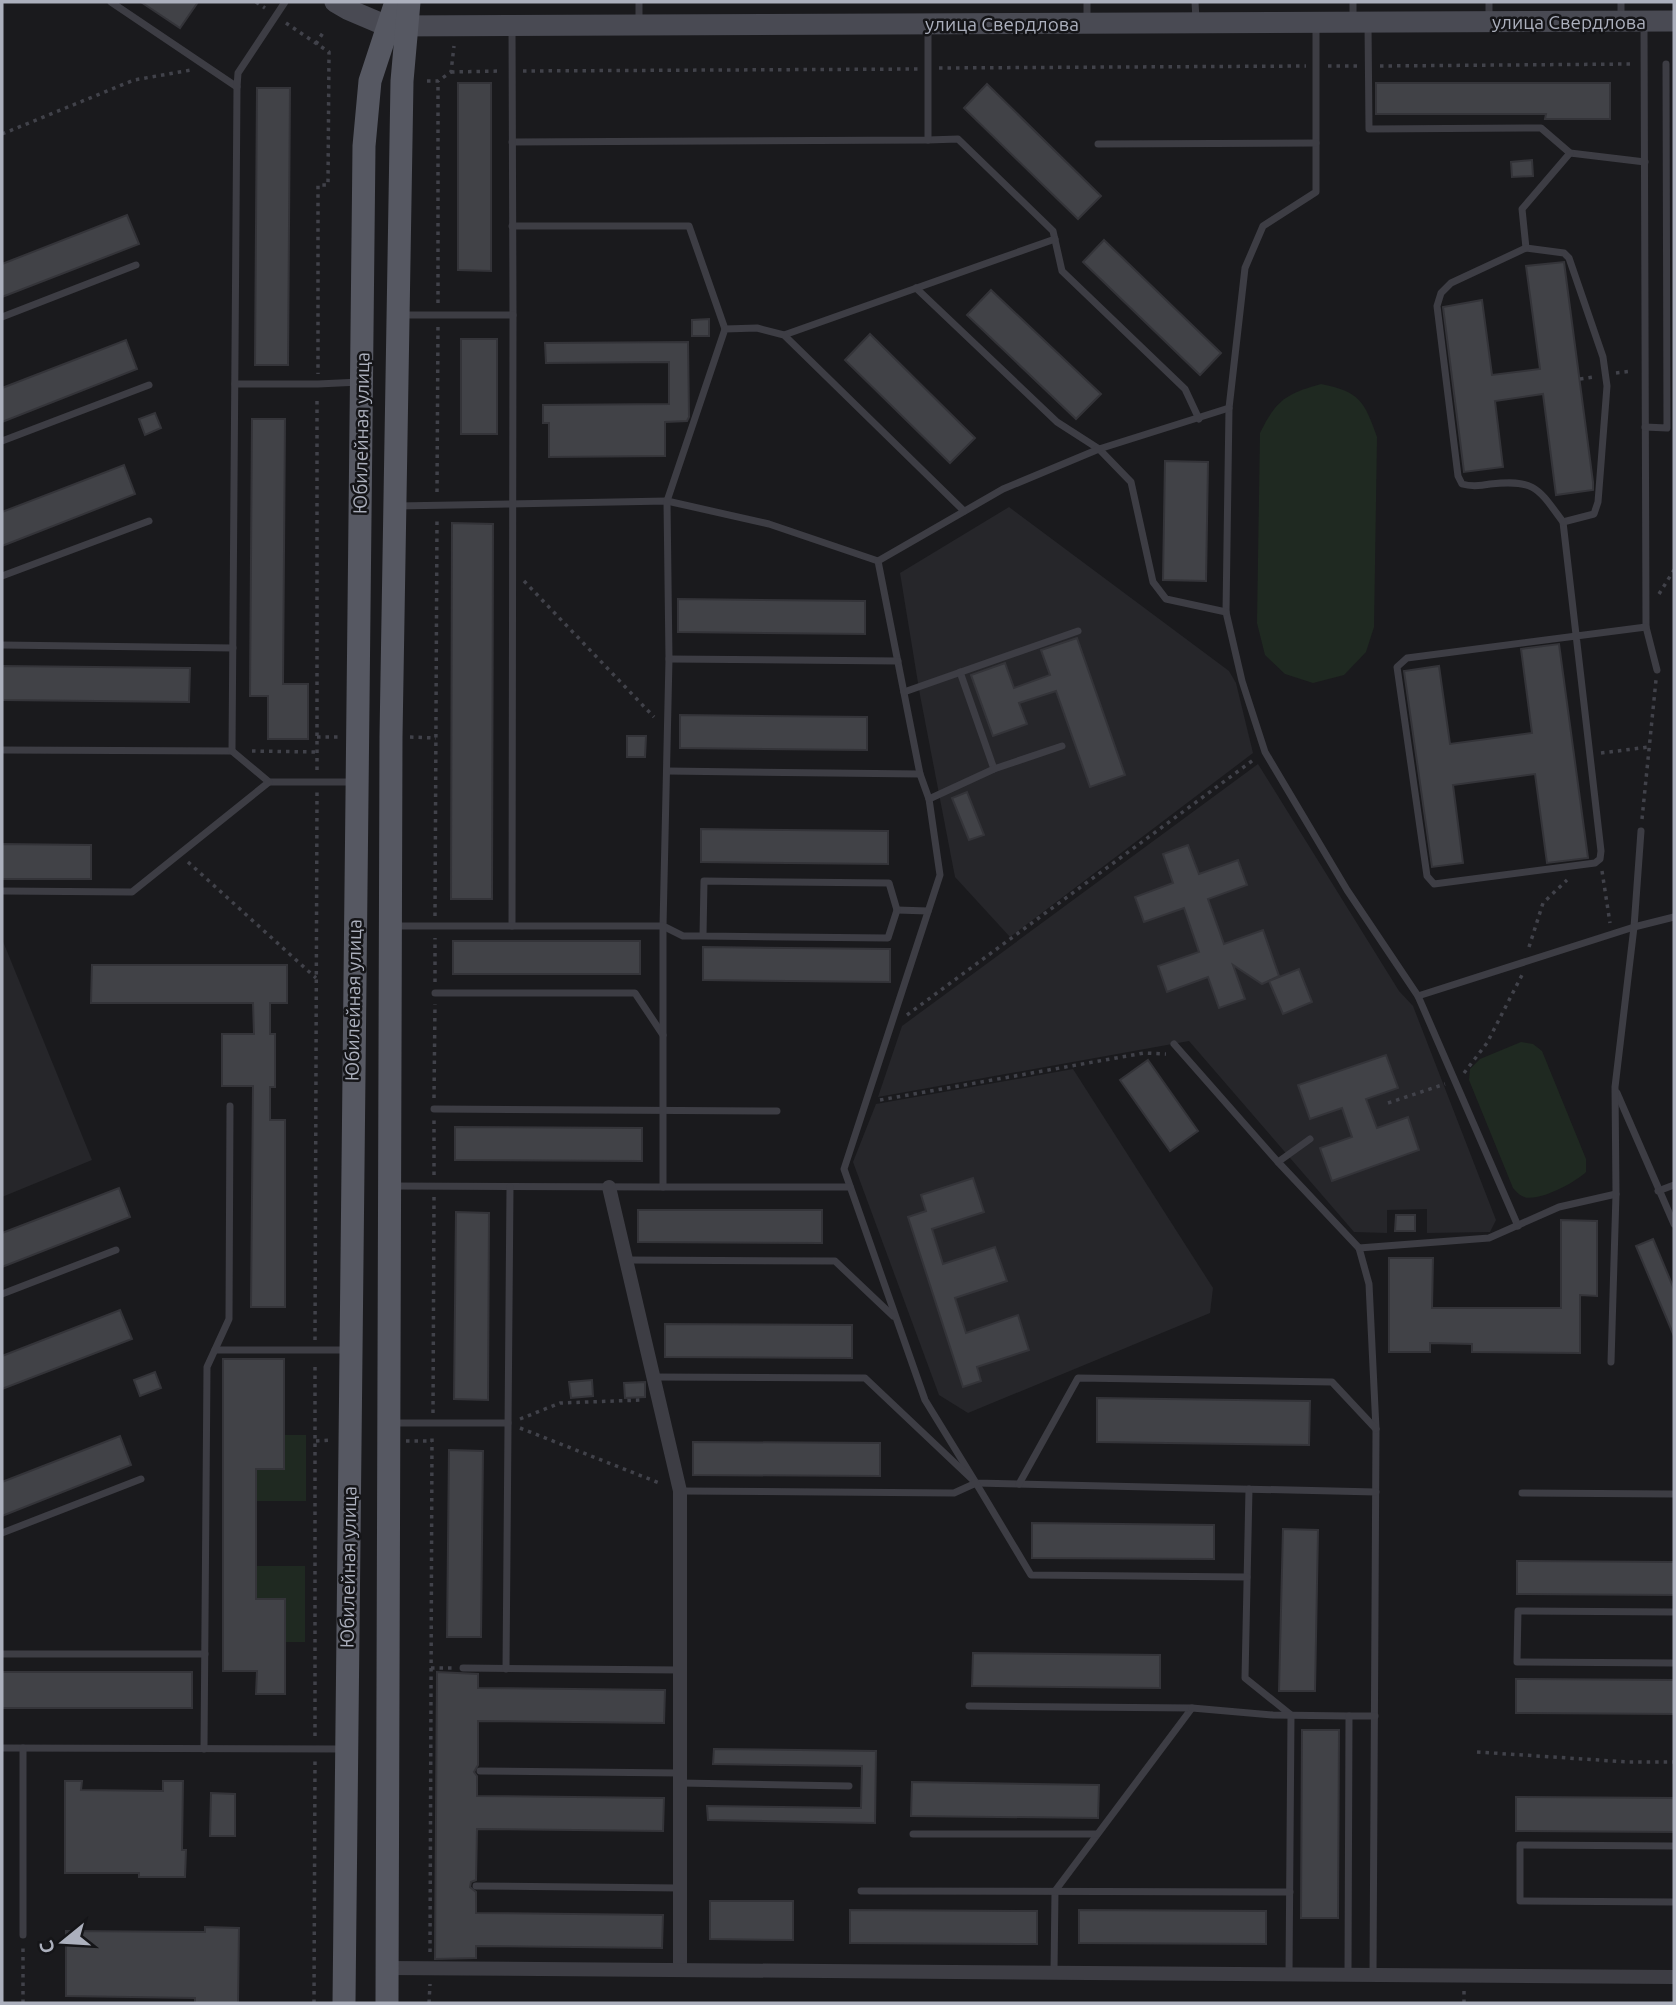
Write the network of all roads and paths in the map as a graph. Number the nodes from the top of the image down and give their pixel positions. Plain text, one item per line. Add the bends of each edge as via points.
1 (111, 2) edge
2 (256, 2) edge
3 (285, 2) edge
4 (335, 2) edge
5 (396, 2) edge
6 (408, 2) edge
7 (639, 2) edge
8 (1087, 2) edge
9 (1196, 12) edge
10 (1489, 12) edge
11 (1621, 12) edge
12 (276, 16) junction
13 (1358, 16) edge
14 (1644, 21) junction
15 (1674, 21) edge
16 (1087, 23) junction
17 (1316, 23) junction
18 (928, 24) junction
19 (639, 25) junction
20 (397, 26) junction
21 (512, 26) junction
22 (324, 31) dead end
23 (316, 44) junction
24 (1644, 64) junction
25 (1666, 64) dead end
26 (1316, 66) junction
27 (1369, 66) junction
28 (208, 67) junction
29 (928, 68) junction
30 (512, 71) junction
31 (451, 72) dead end
32 (328, 79) junction
33 (336, 80) dead end
34 (427, 81) dead end
35 (237, 87) junction
36 (2, 134) edge
37 (928, 139) junction
38 (512, 142) junction
39 (1316, 143) junction
40 (1098, 144) dead end
41 (1570, 153) junction
42 (1644, 162) junction
43 (512, 226) junction
44 (1055, 239) junction
45 (1526, 248) junction
46 (136, 265) dead end
47 (916, 288) junction
48 (398, 315) junction
49 (438, 315) junction
50 (513, 315) junction
51 (2, 317) edge
52 (724, 329) junction
53 (784, 335) junction
54 (363, 382) junction
55 (234, 384) junction
56 (317, 384) junction
57 (149, 385) dead end
58 (1230, 408) junction
59 (1199, 419) junction
60 (1645, 427) junction
61 (1671, 427) edge
62 (2, 441) edge
63 (1099, 449) junction
64 (667, 501) junction
65 (513, 504) junction
66 (437, 505) junction
67 (394, 506) junction
68 (964, 512) junction
69 (149, 521) dead end
70 (1563, 522) junction
71 (878, 561) junction
72 (513, 570) junction
73 (2, 576) edge
74 (1226, 612) junction
75 (1646, 626) junction
76 (1078, 631) dead end
77 (1574, 636) junction
78 (2, 645) edge
79 (233, 648) junction
80 (669, 659) junction
81 (898, 661) junction
82 (1657, 670) joint
83 (960, 672) junction
84 (904, 692) junction
85 (668, 731) junction
86 (1062, 746) dead end
87 (1650, 747) junction
88 (2, 750) edge
89 (232, 751) junction
90 (317, 752) junction
91 (1265, 752) junction
92 (1605, 753) dead end
93 (995, 769) junction
94 (667, 771) junction
95 (920, 774) junction
96 (269, 782) junction
97 (355, 782) junction
98 (317, 783) junction
99 (929, 799) junction
100 (1641, 831) joint
101 (180, 854) junction
102 (1600, 859) junction
103 (2, 891) edge
104 (897, 910) junction
105 (928, 911) junction
106 (1674, 917) edge
107 (390, 926) junction
108 (435, 926) junction
109 (512, 926) junction
110 (663, 926) junction
111 (1633, 928) junction
112 (1611, 934) junction
113 (703, 936) junction
114 (316, 978) junction
115 (435, 993) junction
116 (1418, 996) junction
117 (888, 1029) junction
118 (663, 1035) junction
119 (1174, 1044) dead end
120 (1183, 1055) junction
121 (1456, 1081) junction
122 (1615, 1087) junction
123 (864, 1102) junction
124 (1388, 1103) dead end
125 (230, 1106) dead end
126 (434, 1109) junction
127 (663, 1109) junction
128 (777, 1111) dead end
129 (1310, 1139) dead end
130 (1278, 1162) junction
131 (1674, 1185) edge
132 (389, 1186) junction
133 (434, 1187) junction
134 (510, 1187) junction
135 (609, 1187) junction
136 (663, 1187) junction
137 (850, 1187) junction
138 (1658, 1191) junction
139 (1616, 1194) junction
140 (1674, 1224) edge
141 (1518, 1226) junction
142 (1359, 1248) junction
143 (116, 1250) dead end
144 (626, 1260) junction
145 (2, 1294) edge
146 (894, 1317) junction
147 (215, 1350) junction
148 (350, 1350) junction
149 (315, 1351) junction
150 (1611, 1362) dead end
151 (653, 1377) junction
152 (659, 1399) junction
153 (388, 1423) junction
154 (432, 1423) junction
155 (508, 1423) junction
156 (1376, 1429) junction
157 (141, 1479) dead end
158 (976, 1483) junction
159 (1019, 1484) junction
160 (1249, 1489) junction
161 (680, 1491) junction
162 (1376, 1492) junction
163 (1521, 1493) dead end
164 (1674, 1494) edge
165 (2, 1533) edge
166 (1247, 1577) junction
167 (1674, 1612) edge
168 (2, 1654) edge
169 (205, 1654) junction
170 (1674, 1663) edge
171 (431, 1668) junction
172 (463, 1668) joint
173 (506, 1669) junction
174 (680, 1670) junction
175 (969, 1706) dead end
176 (1192, 1708) junction
177 (1291, 1716) junction
178 (1349, 1716) junction
179 (1375, 1716) junction
180 (2, 1748) edge
181 (23, 1748) junction
182 (204, 1749) junction
183 (346, 1749) junction
184 (315, 1750) junction
185 (1477, 1752) dead end
186 (1674, 1762) edge
187 (480, 1771) dead end
188 (680, 1778) junction
189 (849, 1786) dead end
190 (913, 1834) dead end
191 (1097, 1835) junction
192 (1674, 1846) edge
193 (476, 1886) dead end
194 (680, 1888) junction
195 (861, 1891) dead end
196 (1055, 1891) junction
197 (1290, 1892) junction
198 (1674, 1902) edge
199 (23, 1935) joint
200 (387, 1968) junction
201 (430, 1968) junction
202 (680, 1970) junction
203 (1054, 1973) junction
204 (1289, 1974) junction
205 (1348, 1975) junction
206 (1373, 1975) junction
207 (1674, 1977) edge
208 (23, 2003) edge
209 (314, 2003) edge
210 (344, 2003) edge
211 (387, 2003) edge
212 (429, 2003) edge

1 - 28 lane
2 - 12 path
3 - 12 lane
4 - 20 main road, улица Свердлова
5 - 20 main road, Юбилейная улица
6 - 20 main road, Юбилейная улица
7 - 19 lane
8 - 16 lane
9 - 16 main road, улица Свердлова
9 - 17 main road, улица Свердлова
10 - 11 main road, улица Свердлова
10 - 13 main road, улица Свердлова
11 - 14 main road, улица Свердлова
12 - 23 path
12 - 35 lane via 238,73
13 - 17 main road, улица Свердлова
13 - 27 lane
14 - 15 main road, улица Свердлова
14 - 24 lane
16 - 18 main road, улица Свердлова
17 - 26 lane
18 - 19 main road, улица Свердлова
18 - 29 lane
19 - 21 main road, улица Свердлова
20 - 21 main road, улица Свердлова
20 - 48 main road, Юбилейная улица via 402,81
20 - 54 main road, Юбилейная улица via 370,81 363,146
21 - 30 lane
22 - 23 path
23 - 32 path via 329,52
24 - 27 path
24 - 42 lane
25 - 61 lane
26 - 27 path
26 - 29 path
26 - 39 lane
27 - 41 lane via 1369,129 1541,128
28 - 35 lane
28 - 36 path via 134,80
29 - 30 path
29 - 37 lane
30 - 31 path
30 - 38 lane
32 - 33 path
32 - 56 path via 328,186 318,185
34 - 49 path via 438,81
35 - 55 lane
37 - 38 lane
37 - 44 lane via 958,139 1053,231
38 - 43 lane
39 - 40 lane
39 - 58 lane via 1316,192 1263,226 1245,268
41 - 42 lane
41 - 45 lane via 1522,209
42 - 60 lane
43 - 50 lane
43 - 52 lane via 689,226
44 - 47 lane
44 - 59 lane via 1062,271 1185,389
45 - 70 lane via 1564,253 1569,258 1607,386 1598,502 1594,514
45 - 70 lane via 1451,283 1441,293 1437,306 1456,463 1462,484 1470,487 1515,481 1529,484
46 - 51 lane
47 - 53 lane
47 - 63 lane via 1057,422
48 - 49 lane
48 - 67 main road, Юбилейная улица
49 - 50 lane
49 - 66 path
50 - 65 lane
52 - 53 lane via 757,328
52 - 64 lane
53 - 68 lane
54 - 56 lane
54 - 97 main road, Юбилейная улица
55 - 56 lane
55 - 79 lane
56 - 90 path
57 - 62 lane
58 - 59 lane
58 - 74 lane
59 - 63 lane
60 - 61 lane
60 - 75 lane
63 - 68 lane via 1003,489
63 - 74 lane via 1132,482 1153,582 1166,598
64 - 65 lane
64 - 71 lane via 769,524
64 - 80 lane
65 - 66 lane
65 - 72 lane
66 - 67 lane
66 - 108 path
67 - 107 main road, Юбилейная улица
68 - 71 lane
69 - 73 lane
70 - 77 lane
71 - 81 lane
72 - 85 path
72 - 109 lane
74 - 91 lane
75 - 77 lane
75 - 82 lane
76 - 83 lane
77 - 102 lane
77 - 102 lane via 1407,658 1397,667 1430,881
78 - 79 lane
79 - 89 lane
80 - 81 lane
80 - 85 lane
81 - 84 lane
82 - 87 path
83 - 84 lane
83 - 93 lane
84 - 95 lane
85 - 94 lane
86 - 93 lane
87 - 92 path
87 - 100 path
88 - 89 lane
89 - 90 path
89 - 96 lane
90 - 98 path
91 - 116 lane via 1347,890
91 - 117 path
93 - 99 lane
94 - 95 lane
94 - 110 lane
95 - 99 lane
96 - 98 lane
96 - 101 lane
97 - 98 lane
97 - 148 main road, Юбилейная улица
98 - 114 path
99 - 105 lane via 940,876
100 - 111 lane
101 - 103 lane via 132,891
101 - 114 path
102 - 112 path
104 - 105 lane
104 - 113 lane via 888,938
104 - 113 lane via 888,883 704,881
105 - 117 lane
106 - 111 lane
107 - 108 lane
107 - 132 main road, Юбилейная улица
108 - 109 lane
108 - 115 path
109 - 110 lane
110 - 113 lane via 683,936
110 - 118 lane
111 - 112 lane
111 - 122 lane
112 - 116 lane
114 - 149 path
115 - 118 lane via 635,993
115 - 126 path
116 - 121 lane
117 - 123 lane
118 - 127 lane
119 - 120 lane
120 - 123 path via 1144,1053
120 - 130 lane
121 - 124 path
121 - 141 lane
122 - 138 lane
122 - 139 lane
123 - 137 lane via 844,1169
125 - 147 lane via 229,1319
126 - 127 lane
126 - 133 path
127 - 128 lane
127 - 136 lane
129 - 130 lane
130 - 142 lane
131 - 138 lane
132 - 133 lane
132 - 153 main road, Юбилейная улица
133 - 134 lane
133 - 154 path
134 - 135 lane
134 - 155 lane
135 - 136 lane
135 - 144 street
136 - 137 lane
137 - 146 lane
138 - 140 lane
139 - 141 lane via 1559,1207
139 - 150 lane
141 - 142 lane via 1489,1238
142 - 156 lane via 1369,1284
143 - 145 lane
144 - 146 lane via 835,1261
144 - 151 street
146 - 158 lane via 925,1400
147 - 149 lane
147 - 169 lane via 206,1367
148 - 149 lane
148 - 183 main road, Юбилейная улица
149 - 184 path
151 - 152 street
151 - 158 lane via 864,1378
152 - 155 path via 560,1403
152 - 161 street
153 - 154 lane
153 - 200 main road, Юбилейная улица
154 - 155 lane
154 - 171 path
155 - 161 path
155 - 173 lane
156 - 159 lane via 1332,1382 1078,1378
156 - 162 lane
157 - 165 lane
158 - 159 lane
158 - 161 lane via 954,1493
158 - 166 lane via 1031,1575
159 - 160 lane
160 - 162 lane
160 - 166 lane
161 - 174 street
162 - 179 lane
163 - 164 lane
166 - 177 lane via 1245,1678
167 - 170 lane via 1518,1611 1517,1649 1517,1662
168 - 169 lane
169 - 182 lane
171 - 172 path
171 - 201 path
172 - 173 lane
173 - 174 lane
174 - 188 street
175 - 176 lane
176 - 177 lane
176 - 191 lane
177 - 178 lane
177 - 197 lane
178 - 179 lane
178 - 205 lane
179 - 206 lane
180 - 181 lane
181 - 182 lane
181 - 199 lane
182 - 184 lane
183 - 184 lane
183 - 210 main road, Юбилейная улица
184 - 209 path
185 - 186 path
187 - 188 lane
188 - 189 lane
188 - 194 street
190 - 191 lane
191 - 196 lane
192 - 198 lane via 1520,1845 1520,1901
193 - 194 lane
194 - 202 street
195 - 196 lane
196 - 197 lane
196 - 203 lane
197 - 204 lane
199 - 208 path
200 - 201 street
200 - 211 main road, Юбилейная улица
201 - 202 street
201 - 212 path
202 - 203 street
203 - 204 street
204 - 205 street
205 - 206 street
206 - 207 street

